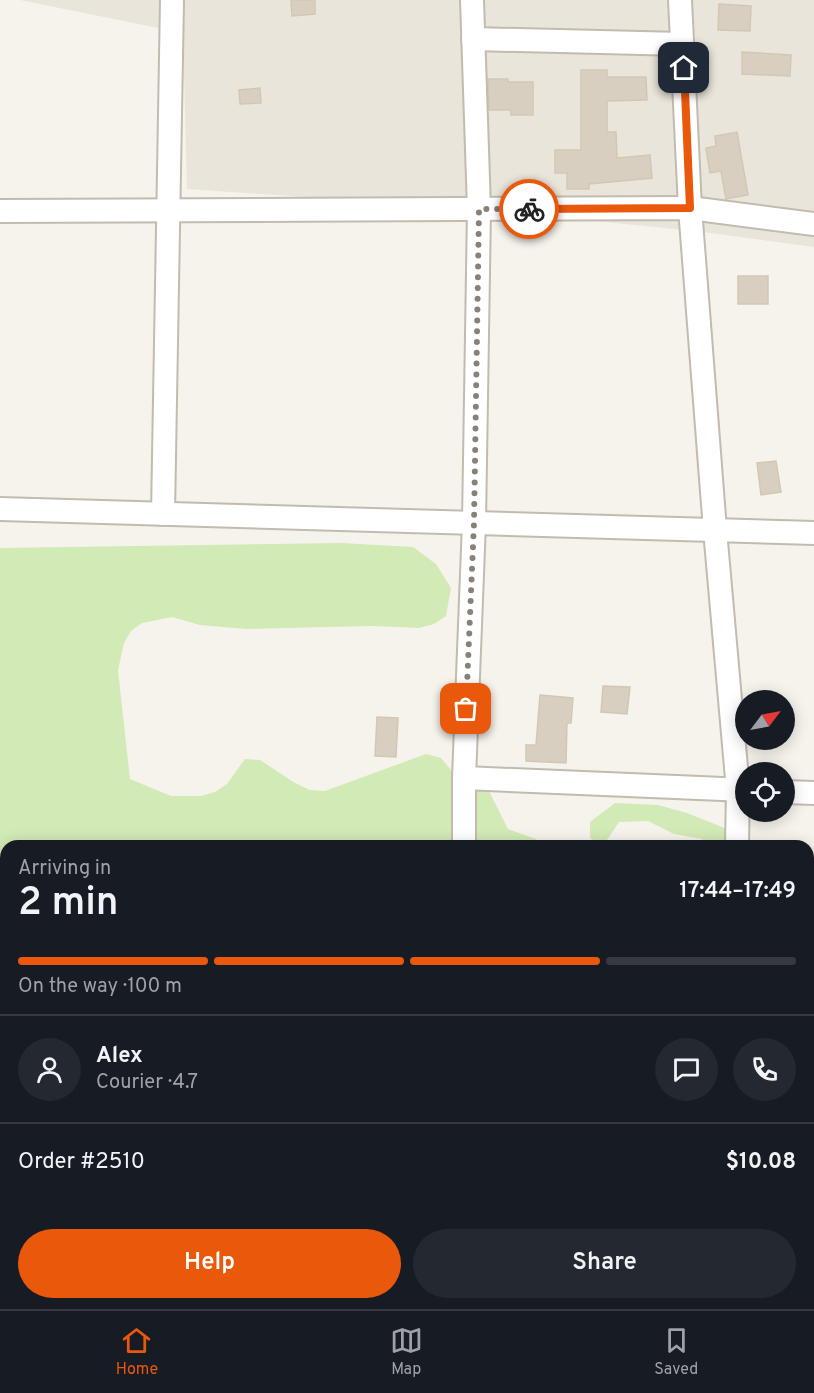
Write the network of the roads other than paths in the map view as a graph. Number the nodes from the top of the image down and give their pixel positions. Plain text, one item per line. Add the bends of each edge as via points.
1 (172, 0) edge
2 (472, 0) edge
3 (680, 0) edge
4 (473, 39) junction
5 (682, 44) junction
6 (690, 208) junction
7 (479, 209) junction
8 (168, 210) junction
9 (0, 211) edge
10 (814, 224) edge
11 (0, 509) edge
12 (163, 514) junction
13 (474, 523) junction
14 (715, 530) junction
15 (814, 533) edge
16 (739, 762) edge
17 (464, 778) junction
18 (735, 790) edge
19 (795, 792) edge
20 (814, 793) edge
21 (739, 822) edge
22 (464, 840) edge
23 (738, 840) edge

1 - 8 street
2 - 4 street
3 - 5 street
4 - 5 street
4 - 7 street
5 - 6 street
6 - 7 street
6 - 10 street
6 - 14 street
7 - 8 street
7 - 13 street
8 - 9 street
8 - 12 street
11 - 12 street
12 - 13 street
13 - 14 street
13 - 17 street
14 - 15 street
14 - 16 street
17 - 18 street
17 - 22 street
19 - 20 street
21 - 23 street

